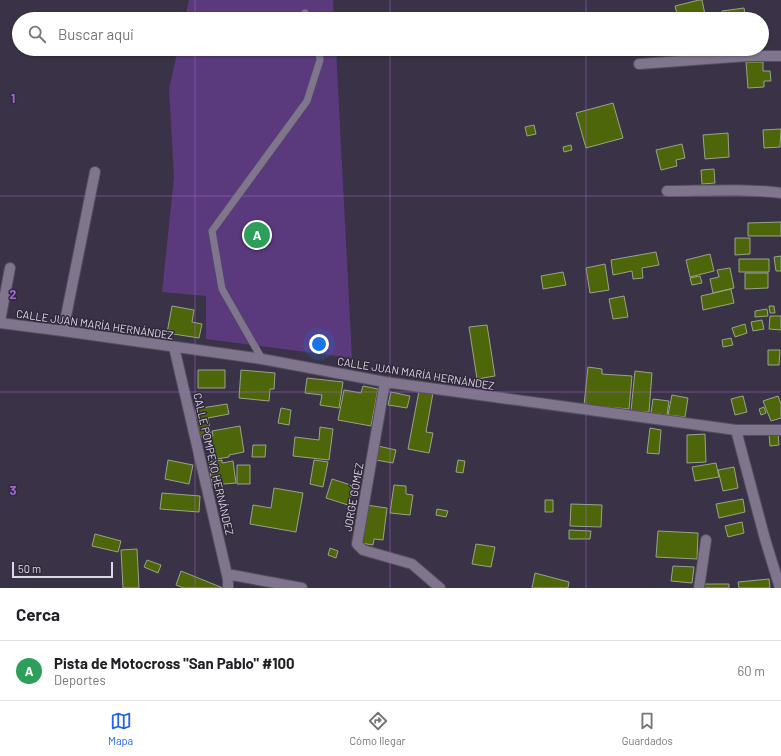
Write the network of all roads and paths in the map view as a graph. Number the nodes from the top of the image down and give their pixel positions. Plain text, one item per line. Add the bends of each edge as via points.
1 (320, 56) edge
2 (781, 56) edge
3 (639, 64) dead end
4 (95, 172) dead end
5 (667, 191) dead end
6 (781, 193) edge
7 (10, 268) dead end
8 (0, 322) edge
9 (63, 331) junction
10 (174, 347) junction
11 (262, 359) junction
12 (385, 382) junction
13 (736, 430) junction
14 (781, 430) edge
15 (706, 540) dead end
16 (228, 583) edge
17 (302, 588) edge
18 (440, 588) edge
19 (699, 588) edge
20 (780, 588) edge

1 - 11 lane via 307,101 212,231 222,289
2 - 3 street
4 - 9 street
5 - 6 street via 734,190
7 - 8 street
8 - 9 street, CALLE JUAN MARÍA HERNÁNDEZ
9 - 10 street, CALLE JUAN MARÍA HERNÁNDEZ
10 - 11 street, CALLE JUAN MARÍA HERNÁNDEZ
10 - 16 street, CALLE POMPEYO HERNÁNDEZ
11 - 12 street, CALLE JUAN MARÍA HERNÁNDEZ
12 - 13 street, CALLE JUAN MARÍA HERNÁNDEZ
12 - 18 street, JORGE GÓMEZ via 357,544 363,550 412,564
13 - 14 street, CALLE JUAN MARÍA HERNÁNDEZ
13 - 20 street via 764,539
15 - 19 street
16 - 17 street via 232,575

